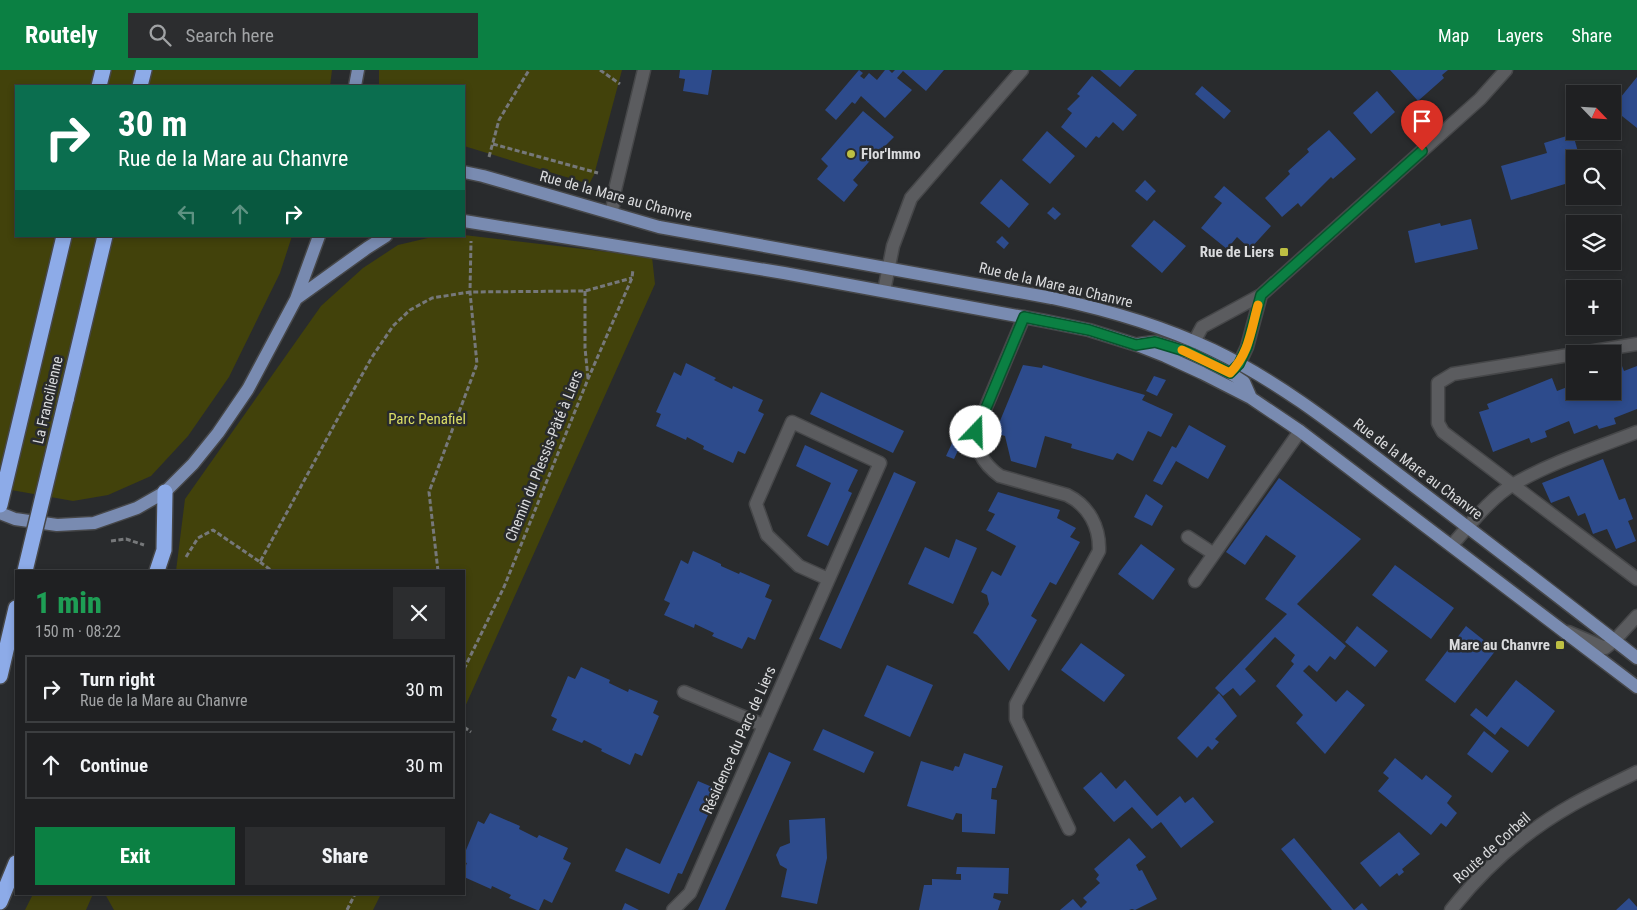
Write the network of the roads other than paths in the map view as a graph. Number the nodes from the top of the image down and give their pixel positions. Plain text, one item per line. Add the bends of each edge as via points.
1 (103, 70) edge
2 (144, 70) edge
3 (358, 70) edge
4 (644, 70) edge
5 (1022, 70) edge
6 (1506, 70) edge
7 (99, 85) edge
8 (140, 85) edge
9 (355, 85) edge
10 (465, 172) edge
11 (612, 213) junction
12 (465, 221) edge
13 (64, 237) edge
14 (105, 237) edge
15 (319, 237) edge
16 (384, 237) edge
17 (888, 268) junction
18 (884, 291) junction
19 (1261, 295) junction
20 (296, 299) junction
21 (1024, 317) junction
22 (1637, 344) edge
23 (1136, 345) junction
24 (1191, 347) junction
25 (1621, 347) edge
26 (1566, 356) edge
27 (1235, 369) junction
28 (1251, 398) junction
29 (1300, 430) junction
30 (1637, 432) edge
31 (1513, 484) junction
32 (166, 492) junction
33 (0, 505) edge
34 (0, 513) edge
35 (1468, 527) junction
36 (1188, 537) dead end
37 (1452, 545) junction
38 (1214, 554) junction
39 (25, 570) edge
40 (157, 570) edge
41 (828, 579) junction
42 (1637, 579) edge
43 (1195, 581) dead end
44 (15, 612) edge
45 (1637, 616) edge
46 (1560, 629) junction
47 (1614, 641) junction
48 (1637, 658) edge
49 (0, 676) edge
50 (1637, 687) edge
51 (684, 692) dead end
52 (763, 726) junction
53 (1637, 772) edge
54 (1069, 829) dead end
55 (15, 864) edge
56 (0, 902) edge
57 (673, 910) edge
58 (1451, 910) edge

1 - 7 highway
2 - 8 highway
3 - 9 main road
4 - 11 street
5 - 17 street via 911,198
6 - 19 street via 1480,99
10 - 11 main road, Rue de la Mare au Chanvre
11 - 17 main road, Rue de la Mare au Chanvre via 659,227
12 - 18 main road
13 - 33 highway, La Francilienne
14 - 39 highway, La Francilienne, bridge
15 - 20 main road
16 - 20 main road
17 - 18 street
17 - 24 main road, Rue de la Mare au Chanvre via 1101,308 1148,322
18 - 21 main road
19 - 24 street via 1202,327
19 - 27 street via 1247,347
20 - 32 main road via 248,389 218,433
21 - 23 main road via 1089,330
21 - 54 street via 978,426 976,440 981,456 992,471 1067,495 1089,514 1097,531 1099,551 1016,704 1016,718
22 - 25 street
23 - 24 main road via 1155,342
23 - 28 main road
24 - 27 main road, Rue de la Mare au Chanvre
26 - 31 street via 1452,374 1438,383 1438,424 1443,432
27 - 28 main road
27 - 35 main road, Rue de la Mare au Chanvre via 1319,414
28 - 29 main road
29 - 37 main road
29 - 38 street
30 - 31 street
31 - 35 street via 1481,511
31 - 42 street
32 - 34 main road via 137,508 94,523 57,525 15,519
32 - 40 highway via 164,550
35 - 37 street
35 - 47 main road, Rue de la Mare au Chanvre
36 - 38 street
37 - 46 main road
38 - 43 street
41 - 41 street, Résidence du Parc de Liers via 798,566 768,535 756,504 792,422 880,463
41 - 52 street, Résidence du Parc de Liers
44 - 49 highway
45 - 47 street
46 - 47 street via 1605,648
46 - 50 main road
47 - 48 main road, Rue de la Mare au Chanvre
51 - 52 street
52 - 57 street, Résidence du Parc de Liers via 690,893
53 - 58 street, Route de Corbeil via 1539,826 1488,869
55 - 56 highway

